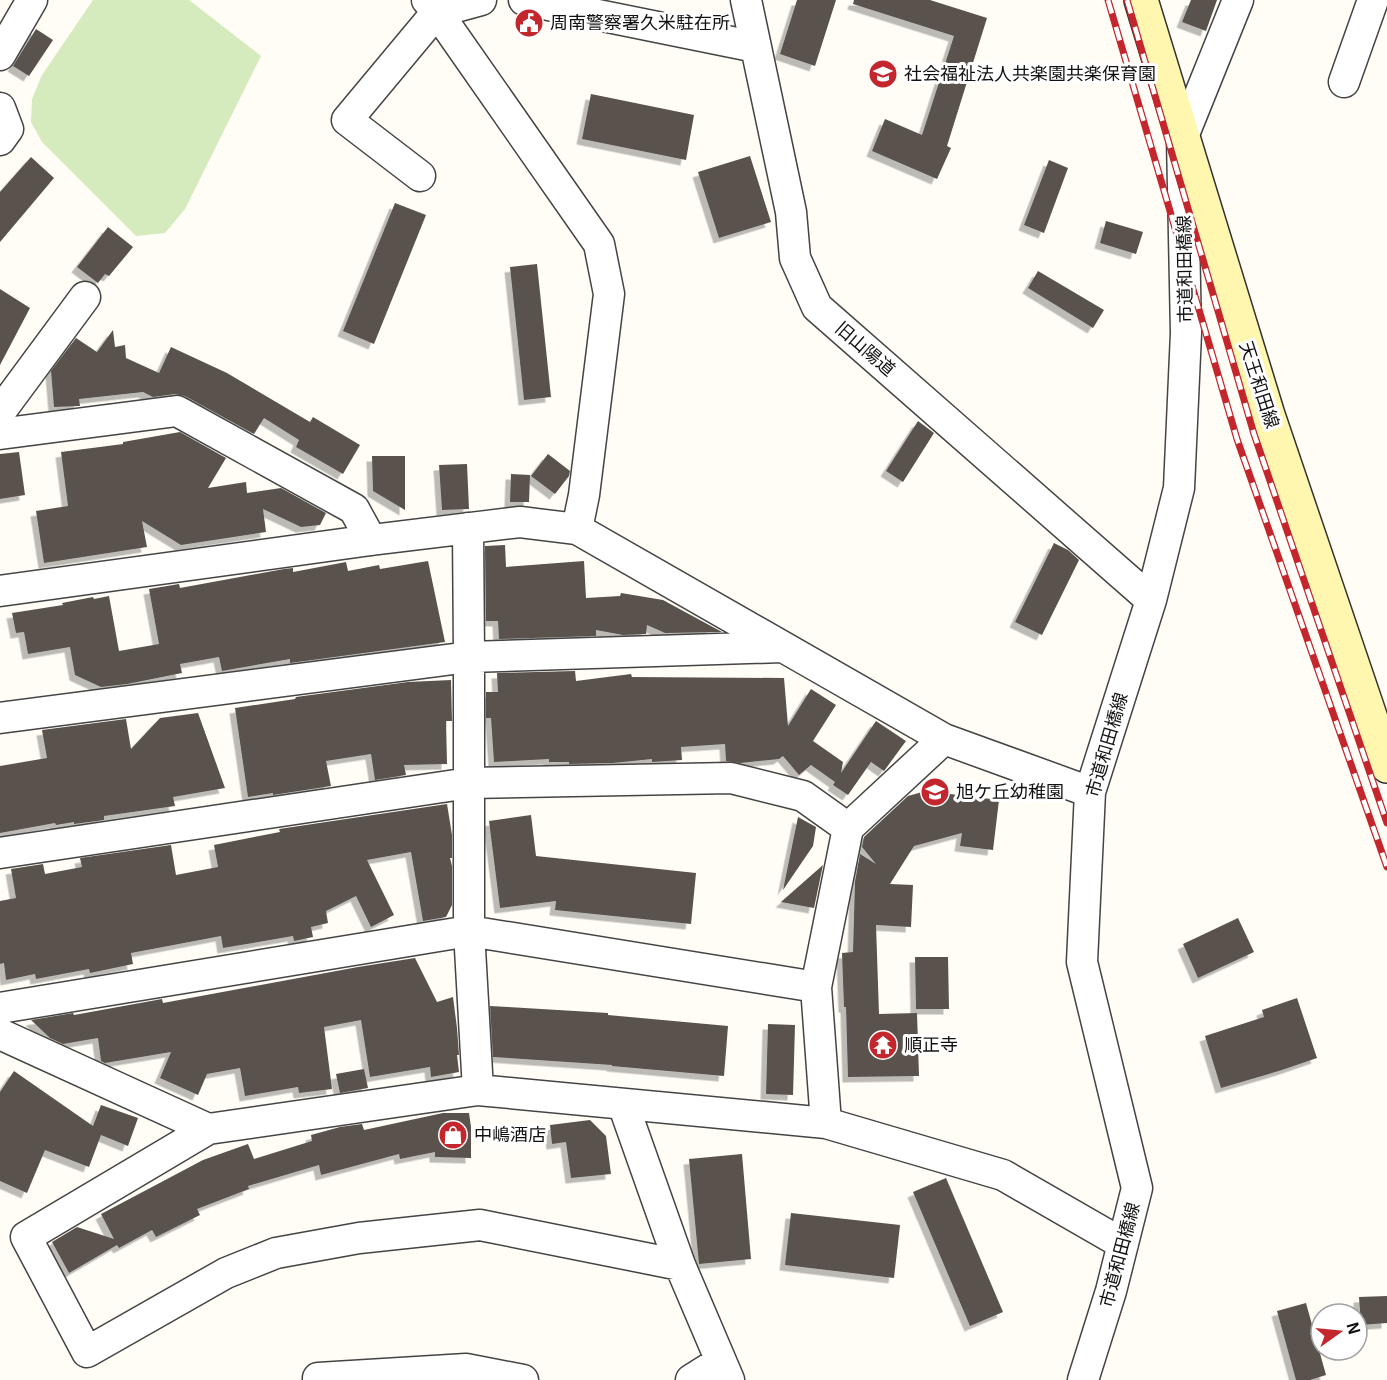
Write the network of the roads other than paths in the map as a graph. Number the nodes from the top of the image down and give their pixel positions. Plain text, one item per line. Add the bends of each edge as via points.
1 (32, 0) edge
2 (481, 0) edge
3 (524, 0) edge
4 (746, 0) edge
5 (1141, 0) edge
6 (1238, 0) edge
7 (1373, 0) edge
8 (432, 6) edge
9 (756, 47) junction
10 (0, 55) edge
11 (1344, 82) dead end
12 (0, 108) edge
13 (1182, 139) junction
14 (0, 140) edge
15 (420, 176) dead end
16 (85, 297) dead end
17 (0, 412) edge
18 (0, 434) edge
19 (468, 528) junction
20 (577, 529) junction
21 (371, 540) junction
22 (0, 591) edge
23 (1151, 600) junction
24 (783, 647) junction
25 (469, 657) junction
26 (0, 718) edge
27 (944, 739) junction
28 (1387, 766) edge
29 (469, 783) junction
30 (1090, 792) junction
31 (848, 828) junction
32 (0, 853) edge
33 (469, 931) junction
34 (816, 987) junction
35 (0, 1008) edge
36 (0, 1034) edge
37 (478, 1090) junction
38 (623, 1104) junction
39 (826, 1123) junction
40 (208, 1129) junction
41 (1123, 1244) junction
42 (680, 1265) junction
43 (725, 1370) edge
44 (460, 1375) edge
45 (318, 1380) edge
46 (523, 1380) edge
47 (691, 1380) edge
48 (1083, 1380) edge

1 - 10 street
2 - 8 street
3 - 9 street
4 - 9 street, 旧山陽道
5 - 13 street, 天王和田線
6 - 13 street
7 - 11 street
8 - 15 street via 347,120
8 - 20 street via 599,244 609,294
9 - 23 street, 旧山陽道 via 791,212 795,258 817,307
12 - 14 street via 8,129
13 - 23 street, 市道和田橋線 via 1186,333 1179,488
13 - 28 street, 天王和田線 via 1268,415
16 - 17 street
18 - 21 street via 177,411 354,508
19 - 20 street via 520,522
19 - 21 street
19 - 25 street
20 - 24 street
21 - 22 street
23 - 30 street, 市道和田橋線
24 - 25 street
24 - 27 street
25 - 26 street
25 - 29 street
27 - 30 street
27 - 31 street
29 - 31 street via 731,778 803,796
29 - 32 street
29 - 33 street
30 - 41 street, 市道和田橋線 via 1082,962 1137,1188
31 - 34 street
33 - 34 street
33 - 35 street
33 - 37 street
34 - 39 street
36 - 40 street
37 - 38 street
37 - 40 street
38 - 39 street
38 - 42 street
39 - 41 street via 1003,1175
40 - 42 street via 26,1237 87,1352 226,1273 276,1253 359,1238 480,1225
41 - 48 street, 市道和田橋線
42 - 43 street
43 - 47 street
44 - 45 street
44 - 46 street

